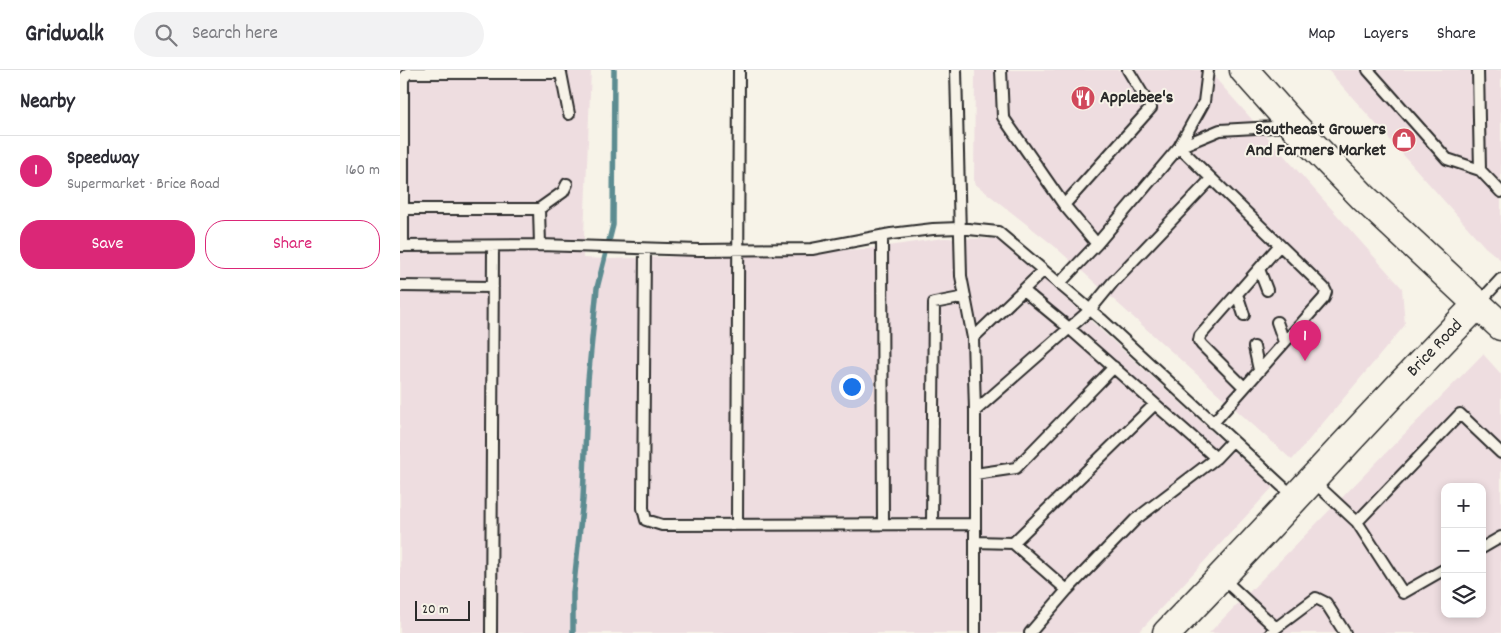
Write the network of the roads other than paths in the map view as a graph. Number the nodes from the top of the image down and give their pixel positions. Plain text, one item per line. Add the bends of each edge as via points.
1 (739, 70) edge
2 (956, 70) edge
3 (1001, 70) edge
4 (1128, 70) edge
5 (1208, 70) edge
6 (1244, 70) edge
7 (1368, 70) edge
8 (1478, 70) edge
9 (561, 71) edge
10 (569, 114) dead end
11 (1293, 125) junction
12 (1179, 147) junction
13 (1480, 170) junction
14 (1211, 179) junction
15 (567, 184) dead end
16 (401, 192) edge
17 (1501, 192) edge
18 (1064, 205) junction
19 (403, 208) junction
20 (539, 208) junction
21 (959, 228) junction
22 (882, 236) junction
23 (1097, 244) junction
24 (540, 245) junction
25 (402, 246) edge
26 (493, 246) junction
27 (1279, 246) junction
28 (645, 249) junction
29 (737, 250) junction
30 (1259, 269) junction
31 (1044, 271) junction
32 (1501, 279) edge
33 (1059, 284) junction
34 (400, 286) edge
35 (493, 287) junction
36 (1023, 290) junction
37 (1267, 290) dead end
38 (1238, 294) junction
39 (965, 297) junction
40 (1478, 304) junction
41 (1090, 310) junction
42 (1244, 314) dead end
43 (1277, 322) dead end
44 (1501, 326) edge
45 (1070, 328) junction
46 (973, 338) junction
47 (1284, 342) junction
48 (1254, 347) dead end
49 (1114, 367) junction
50 (1259, 370) junction
51 (1244, 387) junction
52 (1155, 404) junction
53 (975, 411) junction
54 (1213, 423) junction
55 (1232, 441) junction
56 (1501, 453) edge
57 (1216, 458) junction
58 (975, 474) junction
59 (1303, 489) junction
60 (1358, 522) junction
61 (882, 524) junction
62 (932, 524) junction
63 (975, 524) junction
64 (737, 525) junction
65 (1501, 537) edge
66 (975, 542) junction
67 (1013, 543) junction
68 (1486, 546) edge
69 (1441, 571) edge
70 (1221, 578) junction
71 (1067, 590) junction
72 (1273, 630) edge
73 (491, 633) edge
74 (975, 633) edge
75 (1030, 633) edge
76 (1167, 633) edge
77 (1346, 633) edge

1 - 29 lane
2 - 21 lane
3 - 18 lane via 1003,116
4 - 18 lane via 1151,108
5 - 12 lane via 1204,102
6 - 11 main road, Brice Road
7 - 13 lane via 1448,159
8 - 13 lane
9 - 10 lane
9 - 16 lane via 408,73 403,79
11 - 12 lane via 1220,130
11 - 40 main road, Brice Road via 1364,198
12 - 14 lane
12 - 23 lane
13 - 17 lane
14 - 27 lane
14 - 41 lane
15 - 20 lane via 563,192
16 - 19 lane
18 - 23 lane
19 - 20 lane
19 - 25 lane
20 - 24 lane
21 - 22 lane
21 - 31 lane via 998,232
21 - 39 lane
22 - 29 lane via 812,249
22 - 61 lane
23 - 33 lane
24 - 26 lane
24 - 28 lane
25 - 26 lane
26 - 35 lane
27 - 30 lane
27 - 47 lane via 1326,292
28 - 29 lane
28 - 64 lane via 643,508 646,520 662,525
29 - 64 lane
30 - 37 lane
30 - 38 lane
31 - 33 lane
31 - 36 lane
32 - 40 lane
33 - 41 lane
34 - 35 lane
35 - 73 lane
36 - 45 lane
36 - 46 lane
38 - 42 lane
38 - 51 lane via 1199,341
39 - 46 lane
39 - 62 lane via 934,303
40 - 44 main road
40 - 59 main road, Brice Road
41 - 45 lane
41 - 54 lane
43 - 47 lane
45 - 49 lane
45 - 53 lane
46 - 53 lane
47 - 50 lane
48 - 50 lane
49 - 52 lane
49 - 58 lane via 1016,468
50 - 51 lane
51 - 54 lane
52 - 57 lane
52 - 67 lane
53 - 58 lane
54 - 55 lane
55 - 57 lane
55 - 59 lane
56 - 60 lane via 1460,414
57 - 71 lane via 1136,519
58 - 63 lane
59 - 60 lane
59 - 70 main road, Brice Road
60 - 69 lane via 1403,593
61 - 62 lane
61 - 64 lane
62 - 63 lane
63 - 66 lane
65 - 68 lane
66 - 67 lane
66 - 74 lane
67 - 71 lane
70 - 72 lane
70 - 76 main road, Brice Road
71 - 75 lane
72 - 77 lane via 1316,598 1326,603

